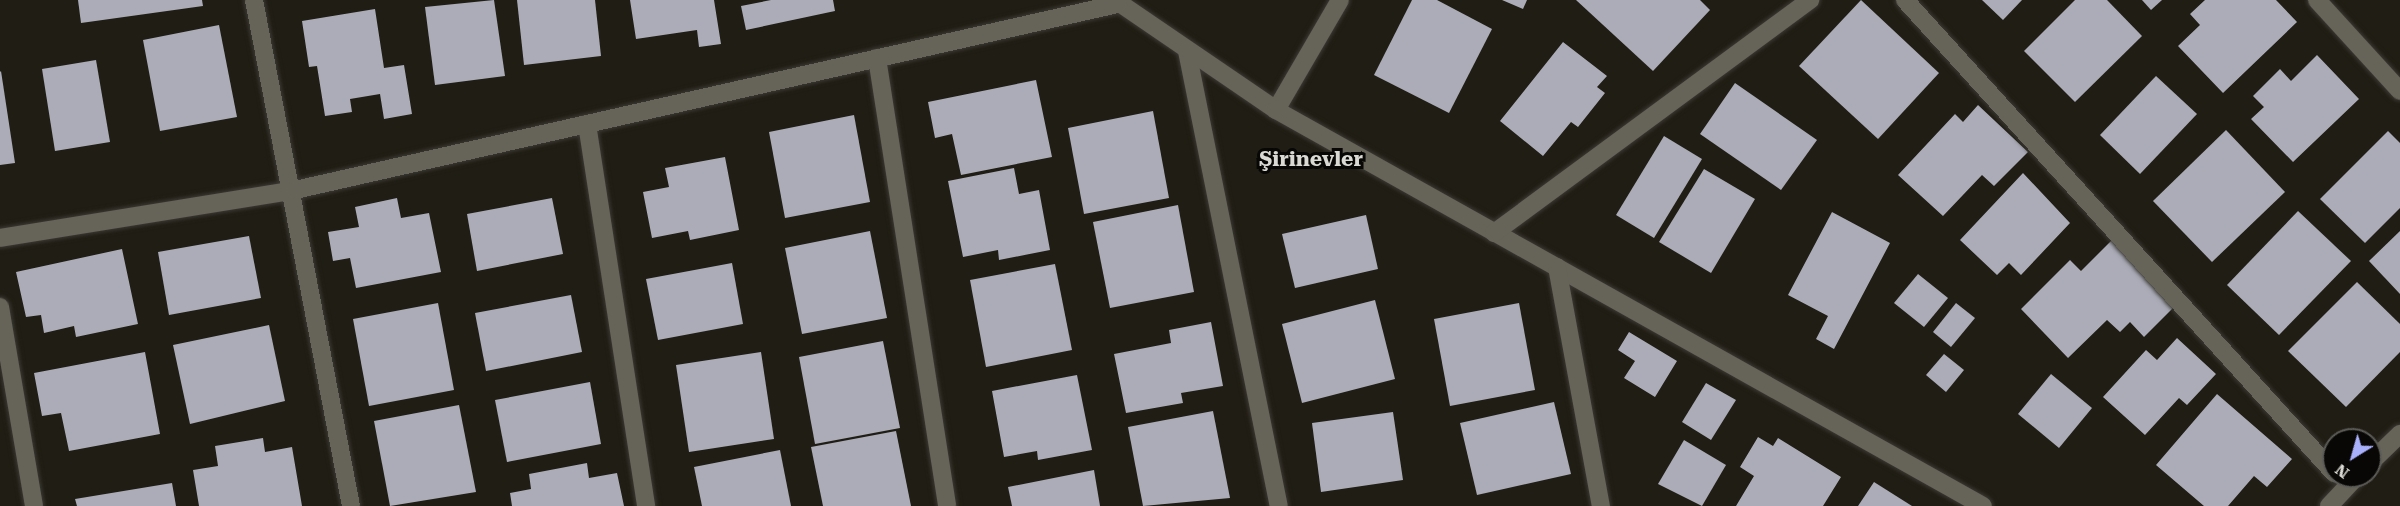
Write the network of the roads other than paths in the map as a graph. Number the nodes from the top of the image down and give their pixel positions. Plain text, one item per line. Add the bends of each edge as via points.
1 (254, 0) edge
2 (1340, 0) edge
3 (1810, 0) edge
4 (1905, 0) edge
5 (2317, 0) edge
6 (1116, 2) edge
7 (1187, 51) junction
8 (877, 58) junction
9 (2400, 91) edge
10 (1276, 110) junction
11 (587, 124) junction
12 (295, 190) junction
13 (1494, 233) junction
14 (0, 238) edge
15 (1557, 267) junction
16 (0, 307) edge
17 (2400, 434) edge
18 (2382, 451) edge
19 (2322, 454) edge
20 (2339, 488) edge
21 (34, 506) edge
22 (351, 506) edge
23 (646, 506) edge
24 (947, 506) edge
25 (1279, 506) edge
26 (1601, 506) edge
27 (1983, 506) edge
28 (2329, 506) edge

1 - 12 street
2 - 10 street
3 - 13 street
4 - 19 street
5 - 9 street
6 - 7 street
6 - 8 street
7 - 10 street
7 - 25 street
8 - 11 street
8 - 24 street
10 - 13 street
11 - 12 street
11 - 23 street
12 - 14 street
12 - 22 street
13 - 15 street
15 - 26 street
15 - 27 street
16 - 21 street
17 - 18 street
20 - 28 street

